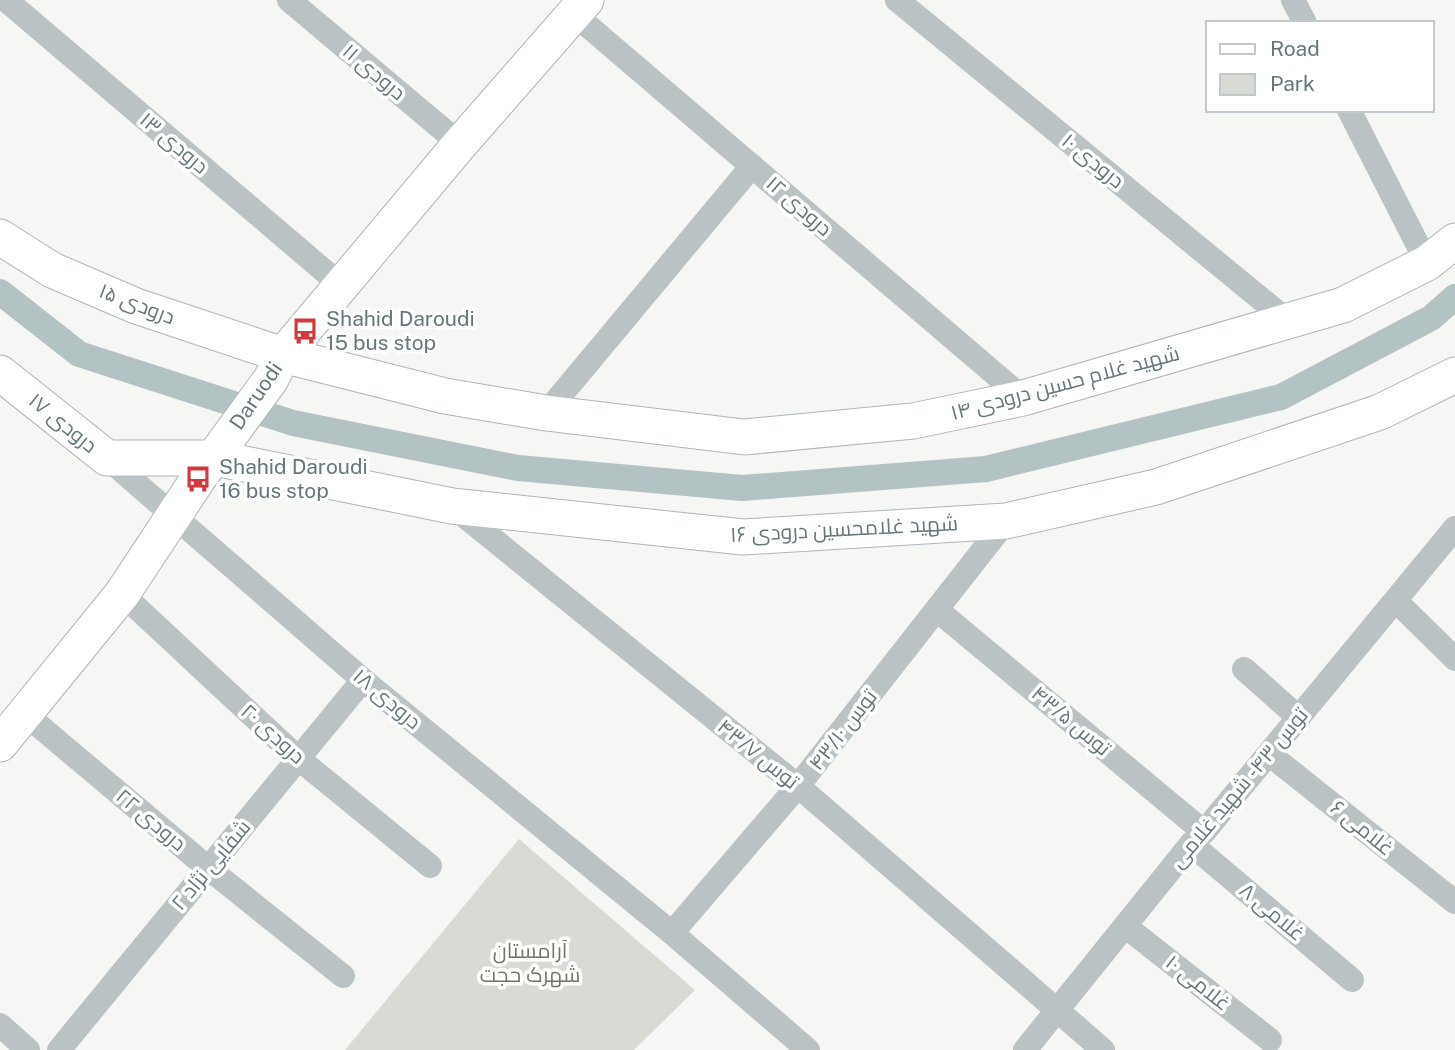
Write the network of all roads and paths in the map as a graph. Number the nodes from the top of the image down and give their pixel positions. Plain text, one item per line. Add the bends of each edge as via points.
1 (6, 0) edge
2 (289, 0) edge
3 (897, 0) edge
4 (1293, 0) edge
5 (582, 4) edge
6 (1304, 21) edge
7 (1350, 112) edge
8 (460, 144) junction
9 (752, 166) junction
10 (0, 237) edge
11 (1455, 241) edge
12 (1427, 263) junction
13 (342, 286) junction
14 (1289, 322) junction
15 (277, 367) junction
16 (0, 373) edge
17 (1455, 375) edge
18 (1023, 398) junction
19 (546, 413) junction
20 (222, 448) junction
21 (107, 458) junction
22 (452, 506) junction
23 (173, 516) junction
24 (1006, 521) junction
25 (1455, 528) edge
26 (122, 594) junction
27 (1396, 601) junction
28 (937, 610) junction
29 (1455, 659) edge
30 (1244, 669) dead end
31 (363, 680) junction
32 (25, 714) junction
33 (1299, 718) junction
34 (0, 744) edge
35 (1269, 754) junction
36 (299, 759) junction
37 (798, 786) junction
38 (1198, 838) junction
39 (430, 866) dead end
40 (208, 868) junction
41 (1455, 902) edge
42 (1125, 926) junction
43 (672, 933) junction
44 (343, 976) dead end
45 (1352, 980) dead end
46 (1057, 1011) junction
47 (0, 1025) edge
48 (1270, 1040) dead end
49 (28, 1050) edge
50 (59, 1050) edge
51 (808, 1050) edge
52 (1025, 1050) edge
53 (1103, 1050) edge

1 - 13 street, درودی ۱۳
2 - 8 street, درودی ۱۱
3 - 14 street, درودی ۱۰
4 - 6 street
5 - 8 street, Daruodi
5 - 9 street, درودی ۱۲
7 - 12 street
8 - 13 street, Daruodi
9 - 18 street, درودی ۱۲
9 - 19 street
10 - 15 street, درودی ۱۵ via 51,270
11 - 12 street, شهید غلام حسین درودی ۱۴
12 - 14 street, شهید غلام حسین درودی ۱۴ via 1343,305
13 - 15 street, Daruodi
14 - 18 street, شهید غلام حسین درودی ۱۴
15 - 19 street, شهید غلام حسین درودی ۱۴
15 - 20 street, Daruodi
16 - 21 street, درودی ۱۷
17 - 24 street, شهید غلامحسین درودی ۱۶ via 1380,412 1156,487
18 - 19 street, شهید غلام حسین درودی ۱۴ via 913,421 744,437
20 - 21 street, درودی ۱۷
20 - 22 street, شهید غلامحسین درودی ۱۶
20 - 23 street, Daruodi
21 - 23 street, درودی ۱۸
22 - 24 street, شهید غلامحسین درودی ۱۶ via 743,537
22 - 37 street, توس ۴۳/۷
23 - 26 street, Daruodi
23 - 31 street, درودی ۱۸
24 - 28 street, توس ۴۳/۱۰
25 - 27 street, توس ۴۳ - شهید غلامی
26 - 32 street, Daruodi
26 - 36 street, درودی ۲۰
27 - 29 street
27 - 33 street, توس ۴۳ - شهید غلامی
28 - 37 street, توس ۴۳/۱۰
28 - 38 street, توس ۴۳/۵
30 - 33 street
31 - 36 street, شفایی نژاد ۲
31 - 43 street, درودی ۱۸
32 - 34 street, Daruodi
32 - 40 street, درودی ۲۲
33 - 35 street, توس ۴۳ - شهید غلامی
35 - 38 street, توس ۴۳ - شهید غلامی
35 - 41 street, غلامی ۶
36 - 39 street, درودی ۲۰
36 - 40 street, شفایی نژاد ۲
37 - 43 street, توس ۴۳/۱۰
37 - 46 street, توس ۴۳/۷
38 - 42 street, توس ۴۳ - شهید غلامی
38 - 45 street, غلامی ۸
40 - 44 street, درودی ۲۲
40 - 50 street, شفایی نژاد ۲
42 - 46 street, توس ۴۳ - شهید غلامی
42 - 48 street, غلامی ۱۰
43 - 51 street, درودی ۱۸
46 - 52 street, توس ۴۳ - شهید غلامی
46 - 53 street, توس ۴۳/۷
47 - 49 street

